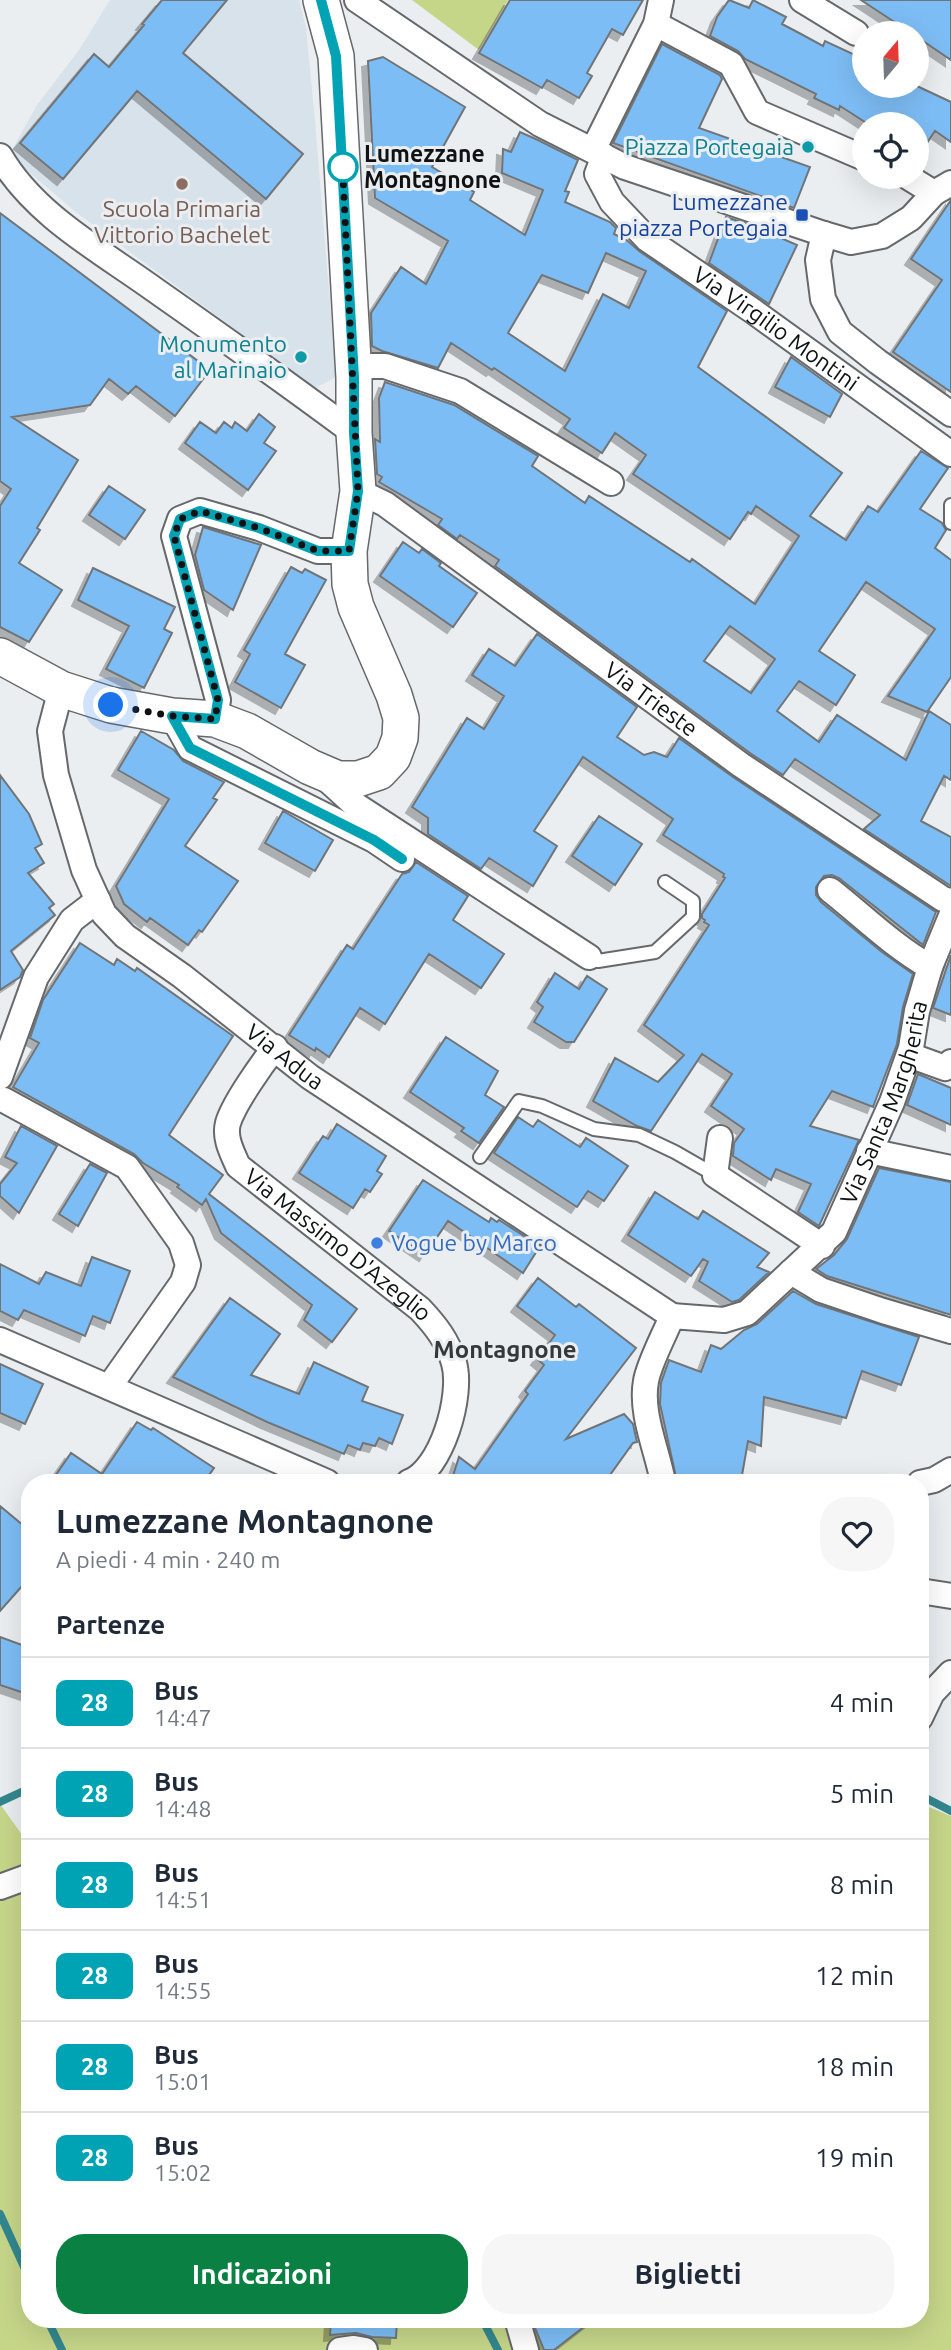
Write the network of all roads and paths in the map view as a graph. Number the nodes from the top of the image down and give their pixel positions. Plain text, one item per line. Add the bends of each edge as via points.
1 (321, 0) edge
2 (357, 0) edge
3 (802, 0) edge
4 (659, 12) edge
5 (852, 31) edge
6 (599, 153) junction
7 (852, 153) edge
8 (0, 156) edge
9 (942, 188) edge
10 (824, 234) junction
11 (353, 366) junction
12 (951, 414) edge
13 (354, 433) junction
14 (951, 454) edge
15 (611, 483) dead end
16 (358, 491) junction
17 (951, 505) edge
18 (951, 523) edge
19 (349, 551) junction
20 (0, 656) edge
21 (61, 689) junction
22 (172, 716) junction
23 (215, 719) junction
24 (320, 772) junction
25 (402, 859) dead end
26 (666, 882) dead end
27 (830, 890) dead end
28 (98, 900) junction
29 (951, 901) edge
30 (951, 916) edge
31 (589, 957) joint
32 (930, 967) junction
33 (275, 1047) junction
34 (909, 1055) junction
35 (951, 1062) edge
36 (1, 1097) edge
37 (720, 1138) dead end
38 (869, 1151) junction
39 (480, 1157) dead end
40 (951, 1168) edge
41 (715, 1175) junction
42 (822, 1246) junction
43 (791, 1272) junction
44 (672, 1316) junction
45 (951, 1331) edge
46 (0, 1340) edge
47 (109, 1387) junction
48 (951, 1470) edge
49 (309, 1474) edge
50 (422, 1474) edge
51 (662, 1474) edge
52 (929, 1481) edge
53 (929, 1592) edge
54 (951, 1596) edge
55 (951, 1673) edge
56 (929, 1699) edge
57 (21, 1879) edge
58 (0, 1887) edge
59 (520, 2328) edge
60 (340, 2350) edge
61 (365, 2350) edge
62 (526, 2350) edge

1 - 11 main road via 336,56
2 - 6 street via 540,124
3 - 5 street
4 - 6 street, Via Virgilio Montini
4 - 7 street via 731,64 757,112
6 - 10 street via 625,167
6 - 14 street, Via Virgilio Montini via 597,174 612,202 647,239
8 - 13 street via 28,196
9 - 10 street via 911,218 882,236 851,242
10 - 12 street via 818,260 823,299 840,332
11 - 13 main road
11 - 15 street via 385,366 460,391
13 - 16 main road
16 - 19 main road
16 - 29 street, Via Trieste via 385,504 741,765
17 - 18 lane
19 - 23 street via 318,551 200,511 180,519 174,536 218,700
19 - 24 main road via 349,584 398,706 400,738 393,757 379,772 338,779
20 - 21 main road
21 - 22 main road via 111,705
21 - 28 street, Via Adua via 50,731 55,775
22 - 23 main road
22 - 25 street via 190,748 374,840
23 - 24 main road via 264,739
24 - 31 street via 354,804
26 - 31 lane via 693,901 693,918 655,952 598,961
27 - 32 street
28 - 33 street, Via Adua via 104,914 125,936
28 - 36 street via 72,920 36,977
30 - 32 street, Via Santa Margherita
32 - 34 street, Via Santa Margherita
33 - 44 street, Via Adua via 310,1077
33 - 50 street, Via Massimo D'Azeglio via 228,1124 228,1143 238,1166 420,1309 439,1329 455,1364 454,1400 446,1434
34 - 35 street via 945,1068
34 - 38 street, Via Santa Margherita
36 - 47 street via 127,1167 181,1243 188,1265 183,1282
37 - 41 street
38 - 40 street
38 - 42 street, Via Santa Margherita via 841,1221
39 - 41 lane via 519,1101 594,1129 639,1135
41 - 42 street
42 - 43 street, Via Santa Margherita
43 - 44 street, Via Santa Margherita via 747,1313 724,1320
43 - 45 street via 821,1290
44 - 51 street via 646,1380 645,1410
46 - 47 street
47 - 49 street
48 - 52 street
53 - 54 street
55 - 56 street
57 - 58 street
59 - 62 street
60 - 61 street

